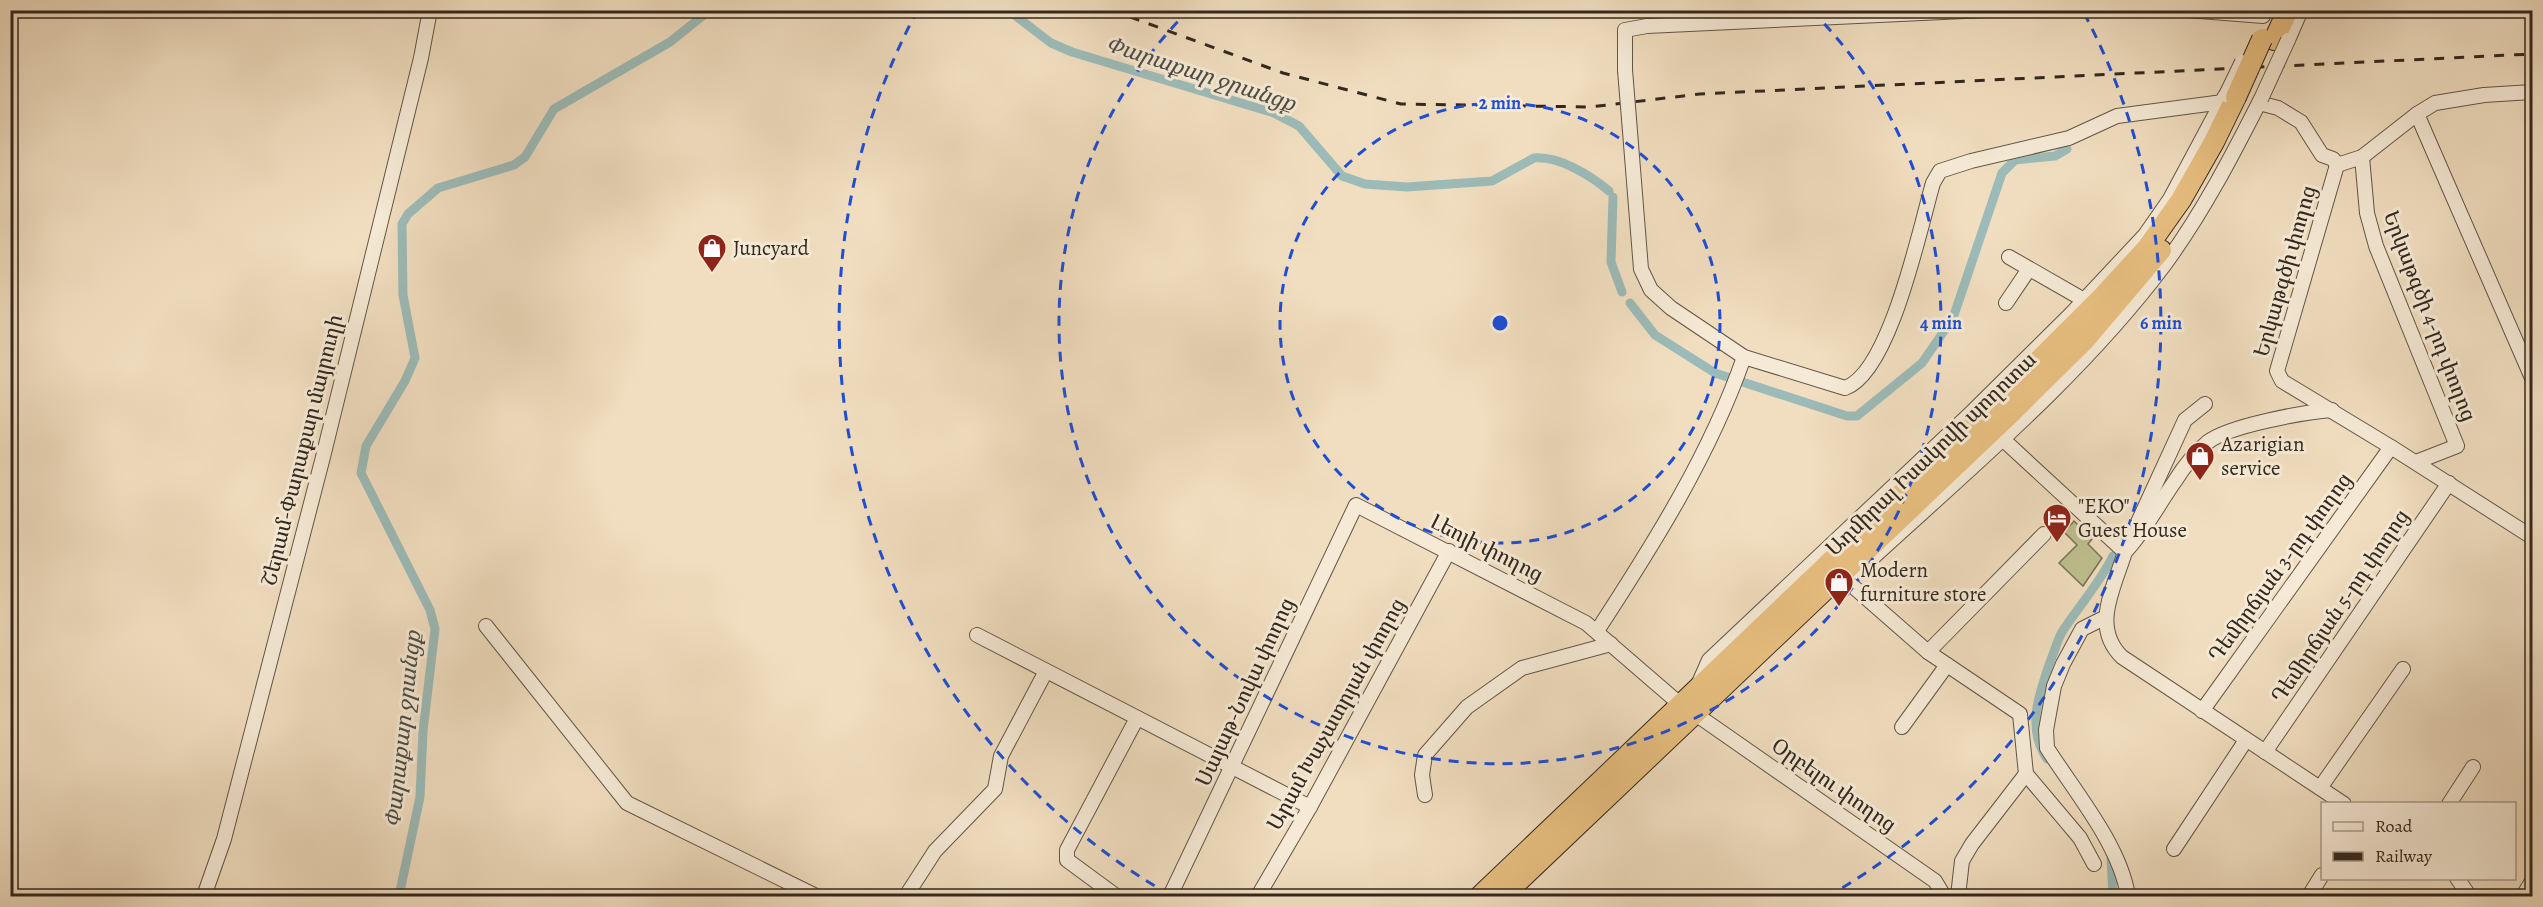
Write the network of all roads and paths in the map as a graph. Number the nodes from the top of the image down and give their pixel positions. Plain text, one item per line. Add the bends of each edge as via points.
1 (430, 10) edge
2 (1986, 10) edge
3 (2187, 10) edge
4 (2288, 10) edge
5 (2301, 10) edge
6 (2268, 12) edge
7 (1823, 14) edge
8 (1689, 17) edge
9 (2269, 40) junction
10 (2532, 93) edge
11 (2242, 99) junction
12 (2417, 114) junction
13 (2362, 157) junction
14 (2337, 165) junction
15 (2009, 257) dead end
16 (2029, 268) junction
17 (2089, 302) junction
18 (2006, 303) dead end
19 (1744, 357) junction
20 (2532, 378) edge
21 (2205, 404) dead end
22 (2332, 410) junction
23 (1987, 424) junction
24 (2391, 447) junction
25 (2416, 462) junction
26 (2449, 483) junction
27 (1356, 505) joint
28 (2044, 534) dead end
29 (2532, 537) edge
30 (1449, 551) junction
31 (2125, 552) junction
32 (1848, 582) junction
33 (2104, 618) junction
34 (486, 626) dead end
35 (1597, 631) junction
36 (977, 635) dead end
37 (1611, 644) junction
38 (1928, 652) junction
39 (1947, 665) junction
40 (2403, 669) dead end
41 (1046, 671) junction
42 (1694, 702) junction
43 (2202, 711) junction
44 (1137, 718) junction
45 (1902, 727) dead end
46 (2246, 740) junction
47 (2265, 752) junction
48 (1233, 767) junction
49 (2473, 767) dead end
50 (2026, 774) junction
51 (2320, 788) junction
52 (1425, 795) dead end
53 (2341, 802) edge
54 (2450, 802) edge
55 (1310, 807) junction
56 (2174, 849) dead end
57 (2094, 864) dead end
58 (2321, 877) edge
59 (2458, 880) edge
60 (2532, 881) edge
61 (2470, 896) edge
62 (204, 897) edge
63 (816, 897) edge
64 (906, 897) edge
65 (1116, 897) edge
66 (1170, 897) edge
67 (1258, 897) edge
68 (1480, 897) edge
69 (1503, 897) edge
70 (1944, 897) edge
71 (1958, 897) edge
72 (2128, 897) edge
73 (2309, 897) edge
74 (2523, 897) edge

1 - 62 street, Շերամ-Փարաքար մայրուղի via 323,457 224,839
2 - 7 street
3 - 6 street
4 - 9 highway, Ադմիրալ Իսակովի պողոտա
5 - 9 street
6 - 9 highway, Ադմիրալ Իսակովի պողոտա
7 - 8 street
8 - 19 street, bridge via 1624,30 1641,269 1651,290 1671,308
9 - 11 highway, Ադմիրալ Իսակովի պողոտա
10 - 12 street, Երկաթգծի փողոց via 2435,103
11 - 14 street via 2278,108 2301,122 2322,155
11 - 17 highway, Ադմիրալ Իսակովի պողոտա via 2147,248
11 - 19 street via 2116,116 2069,138 1940,171 1933,183 1890,332 1854,385 1845,388
11 - 23 highway, Ադմիրալ Իսակովի պողոտա via 2219,159 2157,255 2084,341
12 - 13 street, Երկաթգծի փողոց
12 - 20 street
13 - 14 street, Երկաթգծի փողոց
13 - 25 street, Երկաթգծի 4-րդ փողոց via 2367,213 2376,246 2457,446
14 - 22 street, Երկաթգծի փողոց via 2277,371 2282,381
15 - 16 street
16 - 17 street
16 - 18 street
17 - 23 highway, Ադմիրալ Իսակովի պողոտա
19 - 35 street via 1730,394 1664,527
21 - 31 street via 2185,420
22 - 24 street, Երկաթգծի փողոց
22 - 31 street via 2309,411 2232,432 2207,443 2176,479
23 - 31 street
23 - 32 street
23 - 42 highway, Ադմիրալ Իսակովի պողոտա
23 - 42 street via 1709,660
24 - 25 street, Երկաթգծի փողոց
24 - 43 street, Դեմիրճյան 3-րդ փողոց
25 - 26 street, Երկաթգծի փողոց
26 - 29 street, Երկաթգծի փողոց
26 - 47 street, Դեմիրճյան 5-րդ փողոց
27 - 30 street, Լեոյի փողոց
27 - 48 street, Սայաթ-Նովա փողոց
28 - 38 street
30 - 35 street, Լեոյի փողոց
30 - 55 street, Արամ Խաչատրյան փողոց
31 - 33 street
32 - 38 street
32 - 42 street via 1722,700
33 - 43 street via 2111,646 2122,657
33 - 72 street via 2082,629 2062,664 2046,730 2048,748 2112,850
34 - 63 street via 627,803
35 - 37 street, Լեոյի փողոց
36 - 41 street
37 - 42 street, Լեոյի փողոց
37 - 52 street via 1522,668 1467,707 1425,755
38 - 39 street
39 - 45 street
39 - 50 street via 2020,714
40 - 51 street
41 - 44 street
41 - 64 street via 1001,756 995,789 935,851
42 - 68 highway, Ադմիրալ Իսակովի պողոտա
42 - 69 highway, Ադմիրալ Իսակովի պողոտա
42 - 70 street, Օրբելու փողոց via 1935,881
43 - 46 street
44 - 48 street
44 - 65 street via 1067,850 1067,860
46 - 47 street
46 - 56 street
47 - 51 street
48 - 55 street
48 - 66 street, Սայաթ-Նովա փողոց
49 - 54 street
50 - 57 street via 2080,838
50 - 71 street via 1962,861
51 - 53 street
55 - 67 street, Արամ Խաչատրյան փողոց
58 - 73 street
59 - 61 street
60 - 74 street

